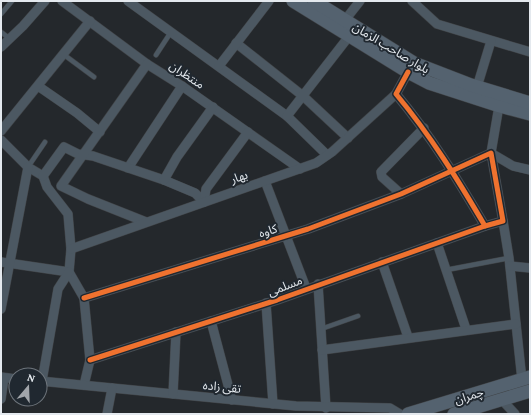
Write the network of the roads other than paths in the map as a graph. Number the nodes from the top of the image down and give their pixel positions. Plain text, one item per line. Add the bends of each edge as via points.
1 (12, 1) edge
2 (44, 1) edge
3 (62, 1) edge
4 (128, 1) edge
5 (269, 1) edge
6 (293, 1) edge
7 (314, 1) edge
8 (360, 1) edge
9 (417, 4) edge
10 (1, 14) edge
11 (345, 20) junction
12 (90, 21) junction
13 (1, 32) edge
14 (171, 32) junction
15 (350, 35) junction
16 (10, 39) junction
17 (491, 41) junction
18 (236, 43) junction
19 (1, 47) edge
20 (530, 52) edge
21 (64, 54) junction
22 (156, 54) dead end
23 (147, 64) junction
24 (219, 66) junction
25 (408, 72) junction
26 (94, 77) dead end
27 (38, 86) junction
28 (182, 86) junction
29 (477, 87) junction
30 (396, 94) junction
31 (302, 96) junction
32 (500, 100) junction
33 (530, 103) edge
34 (212, 107) junction
35 (530, 114) edge
36 (287, 116) junction
37 (424, 128) junction
38 (1, 131) edge
39 (100, 132) junction
40 (248, 132) junction
41 (348, 138) junction
42 (1, 140) edge
43 (45, 142) dead end
44 (491, 153) junction
45 (84, 155) junction
46 (327, 155) junction
47 (28, 167) junction
48 (128, 168) junction
49 (300, 168) junction
50 (530, 170) edge
51 (453, 171) junction
52 (43, 176) junction
53 (164, 180) junction
54 (265, 181) junction
55 (401, 194) junction
56 (204, 202) junction
57 (503, 221) junction
58 (146, 222) junction
59 (485, 226) junction
60 (286, 236) junction
61 (437, 243) junction
62 (71, 249) junction
63 (382, 262) junction
64 (510, 262) junction
65 (6, 263) edge
66 (530, 268) edge
67 (446, 270) junction
68 (69, 272) junction
69 (318, 284) junction
70 (306, 288) junction
71 (84, 298) junction
72 (266, 304) junction
73 (1, 309) edge
74 (358, 316) dead end
75 (211, 321) junction
76 (516, 324) junction
77 (321, 329) junction
78 (466, 329) junction
79 (176, 332) junction
80 (408, 338) junction
81 (322, 350) junction
82 (90, 360) junction
83 (44, 367) edge
84 (2, 378) edge
85 (526, 378) edge
86 (48, 382) edge
87 (84, 385) junction
88 (112, 388) junction
89 (530, 391) edge
90 (173, 394) junction
91 (1, 398) edge
92 (232, 400) junction
93 (502, 400) junction
94 (273, 404) junction
95 (326, 408) junction
96 (107, 414) edge
97 (400, 414) edge
98 (408, 414) edge
99 (454, 414) edge
100 (515, 414) edge

1 - 10 lane
2 - 16 street
3 - 12 street, منتظران
4 - 14 street
5 - 18 street
6 - 15 main road, بلوار صاحب الزمان
7 - 11 main road, بلوار صاحب الزمان
8 - 11 street
9 - 17 street via 437,24
11 - 29 main road, بلوار صاحب الزمان via 414,63
12 - 21 street
12 - 23 street, منتظران
13 - 16 lane
14 - 22 lane
14 - 24 street
15 - 25 main road, بلوار صاحب الزمان
15 - 31 street
16 - 19 street
17 - 20 street
17 - 29 street
18 - 24 street
18 - 31 street
21 - 26 lane
21 - 27 street
23 - 28 street, منتظران
23 - 39 street
24 - 36 street
25 - 30 street, بهار
25 - 32 main road, بلوار صاحب الزمان via 429,83
27 - 38 street
27 - 39 street via 77,112
28 - 34 street, منتظران
28 - 48 street
29 - 32 main road, بلوار صاحب الزمان
30 - 37 street
30 - 41 street, بهار
31 - 36 street
31 - 41 street
32 - 33 main road, بلوار صاحب الزمان
32 - 35 main road, بلوار صاحب الزمان
32 - 44 street
34 - 40 street, منتظران
34 - 53 street
36 - 46 street
37 - 51 street
37 - 55 street via 381,172 382,177
39 - 45 street
40 - 49 street, منتظران
40 - 56 street via 206,189
41 - 46 street, بهار
42 - 47 street
43 - 47 lane
44 - 50 street via 513,166
44 - 51 street, کاوه
44 - 57 street
45 - 48 street
45 - 52 street via 64,147
45 - 58 street via 61,186
46 - 49 street, بهار via 316,163
47 - 52 street
47 - 65 street
48 - 53 street
49 - 54 street, بهار
51 - 55 street, کاوه
51 - 59 street
52 - 62 street via 47,187 68,214
53 - 56 street via 196,193
54 - 56 street, بهار
54 - 60 street
55 - 60 street, کاوه
56 - 58 street, بهار
57 - 59 street, مسلمی
57 - 64 street
58 - 62 street, بهار
59 - 61 street, مسلمی
60 - 70 street
60 - 71 street, کاوه
61 - 63 street, مسلمی
61 - 67 street
62 - 68 street
63 - 69 street, مسلمی
63 - 80 street
64 - 66 street
64 - 67 lane
64 - 76 street
65 - 68 street
65 - 73 street
67 - 78 street
68 - 71 street
68 - 83 street via 58,289
69 - 70 street, مسلمی
69 - 77 street
70 - 72 street, مسلمی
71 - 82 street
72 - 75 street, مسلمی
72 - 94 street
74 - 77 lane
75 - 79 street, مسلمی
75 - 92 street
76 - 78 street
76 - 85 street
77 - 81 street
78 - 80 street
79 - 82 street, مسلمی
79 - 90 street
80 - 81 street
81 - 95 street
82 - 87 street
84 - 91 street
85 - 98 main road, چمران
86 - 87 street, تقی زاده
87 - 88 street, تقی زاده
88 - 90 street, تقی زاده
88 - 96 street
89 - 93 main road, چمران
90 - 92 street, تقی زاده
92 - 94 street, تقی زاده
93 - 99 main road, چمران
93 - 100 street
94 - 95 street, تقی زاده
95 - 97 street, تقی زاده via 390,408

